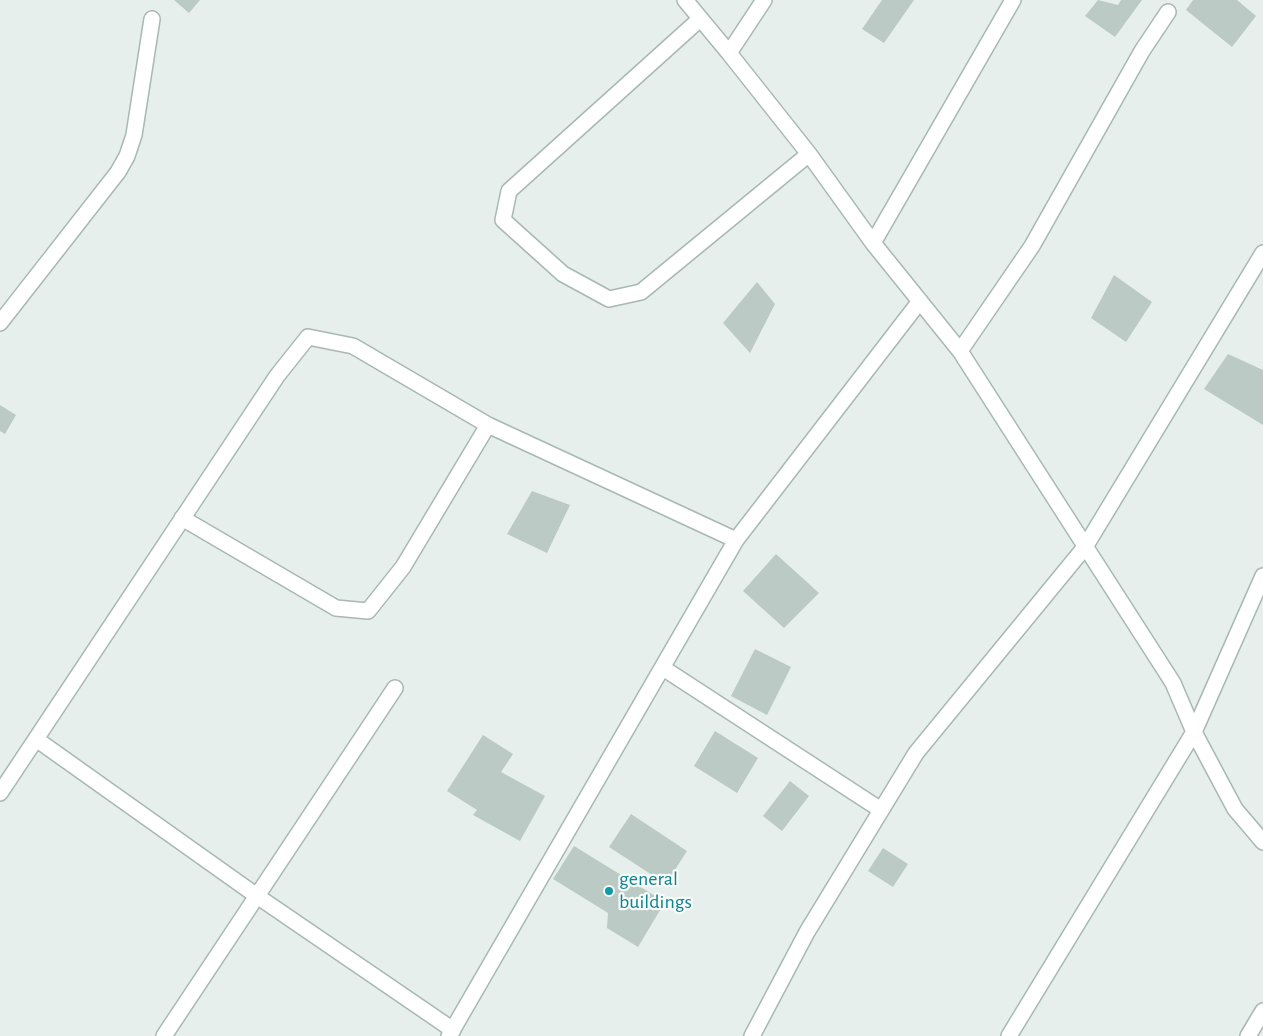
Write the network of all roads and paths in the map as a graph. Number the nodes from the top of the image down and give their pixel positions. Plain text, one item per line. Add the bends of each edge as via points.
1 (684, 0) edge
2 (764, 0) edge
3 (1014, 0) edge
4 (1168, 12) dead end
5 (152, 19) dead end
6 (700, 19) junction
7 (729, 53) junction
8 (809, 154) junction
9 (873, 243) junction
10 (1263, 253) edge
11 (920, 301) junction
12 (0, 323) edge
13 (960, 351) junction
14 (488, 425) junction
15 (182, 518) junction
16 (736, 540) junction
17 (1085, 547) junction
18 (1263, 576) edge
19 (662, 668) junction
20 (395, 688) dead end
21 (1194, 732) junction
22 (36, 740) junction
23 (0, 793) edge
24 (881, 810) junction
25 (1263, 842) edge
26 (257, 896) junction
27 (1263, 1011) edge
28 (451, 1033) edge
29 (164, 1036) edge
30 (752, 1036) edge
31 (1009, 1036) edge
32 (1248, 1036) edge

1 - 6 street
2 - 7 street
3 - 9 street
4 - 13 street via 1142,51 1032,246
5 - 12 street via 128,156
6 - 7 street
6 - 8 street via 509,191 503,220 563,274 609,300 641,292
7 - 8 street
8 - 9 street
9 - 11 street
10 - 17 street
11 - 13 street
11 - 16 street
13 - 17 street
14 - 15 street via 353,346 308,337 277,376
14 - 15 street via 403,567 368,611 336,608
14 - 16 street
15 - 22 street
16 - 19 street
17 - 21 street via 1174,683
17 - 24 street via 916,753
18 - 21 street
19 - 24 street
19 - 28 street
20 - 26 street
21 - 25 street via 1235,809
21 - 31 street
22 - 23 street
22 - 26 street
24 - 30 street via 807,932
26 - 28 street
26 - 29 street
27 - 32 street

